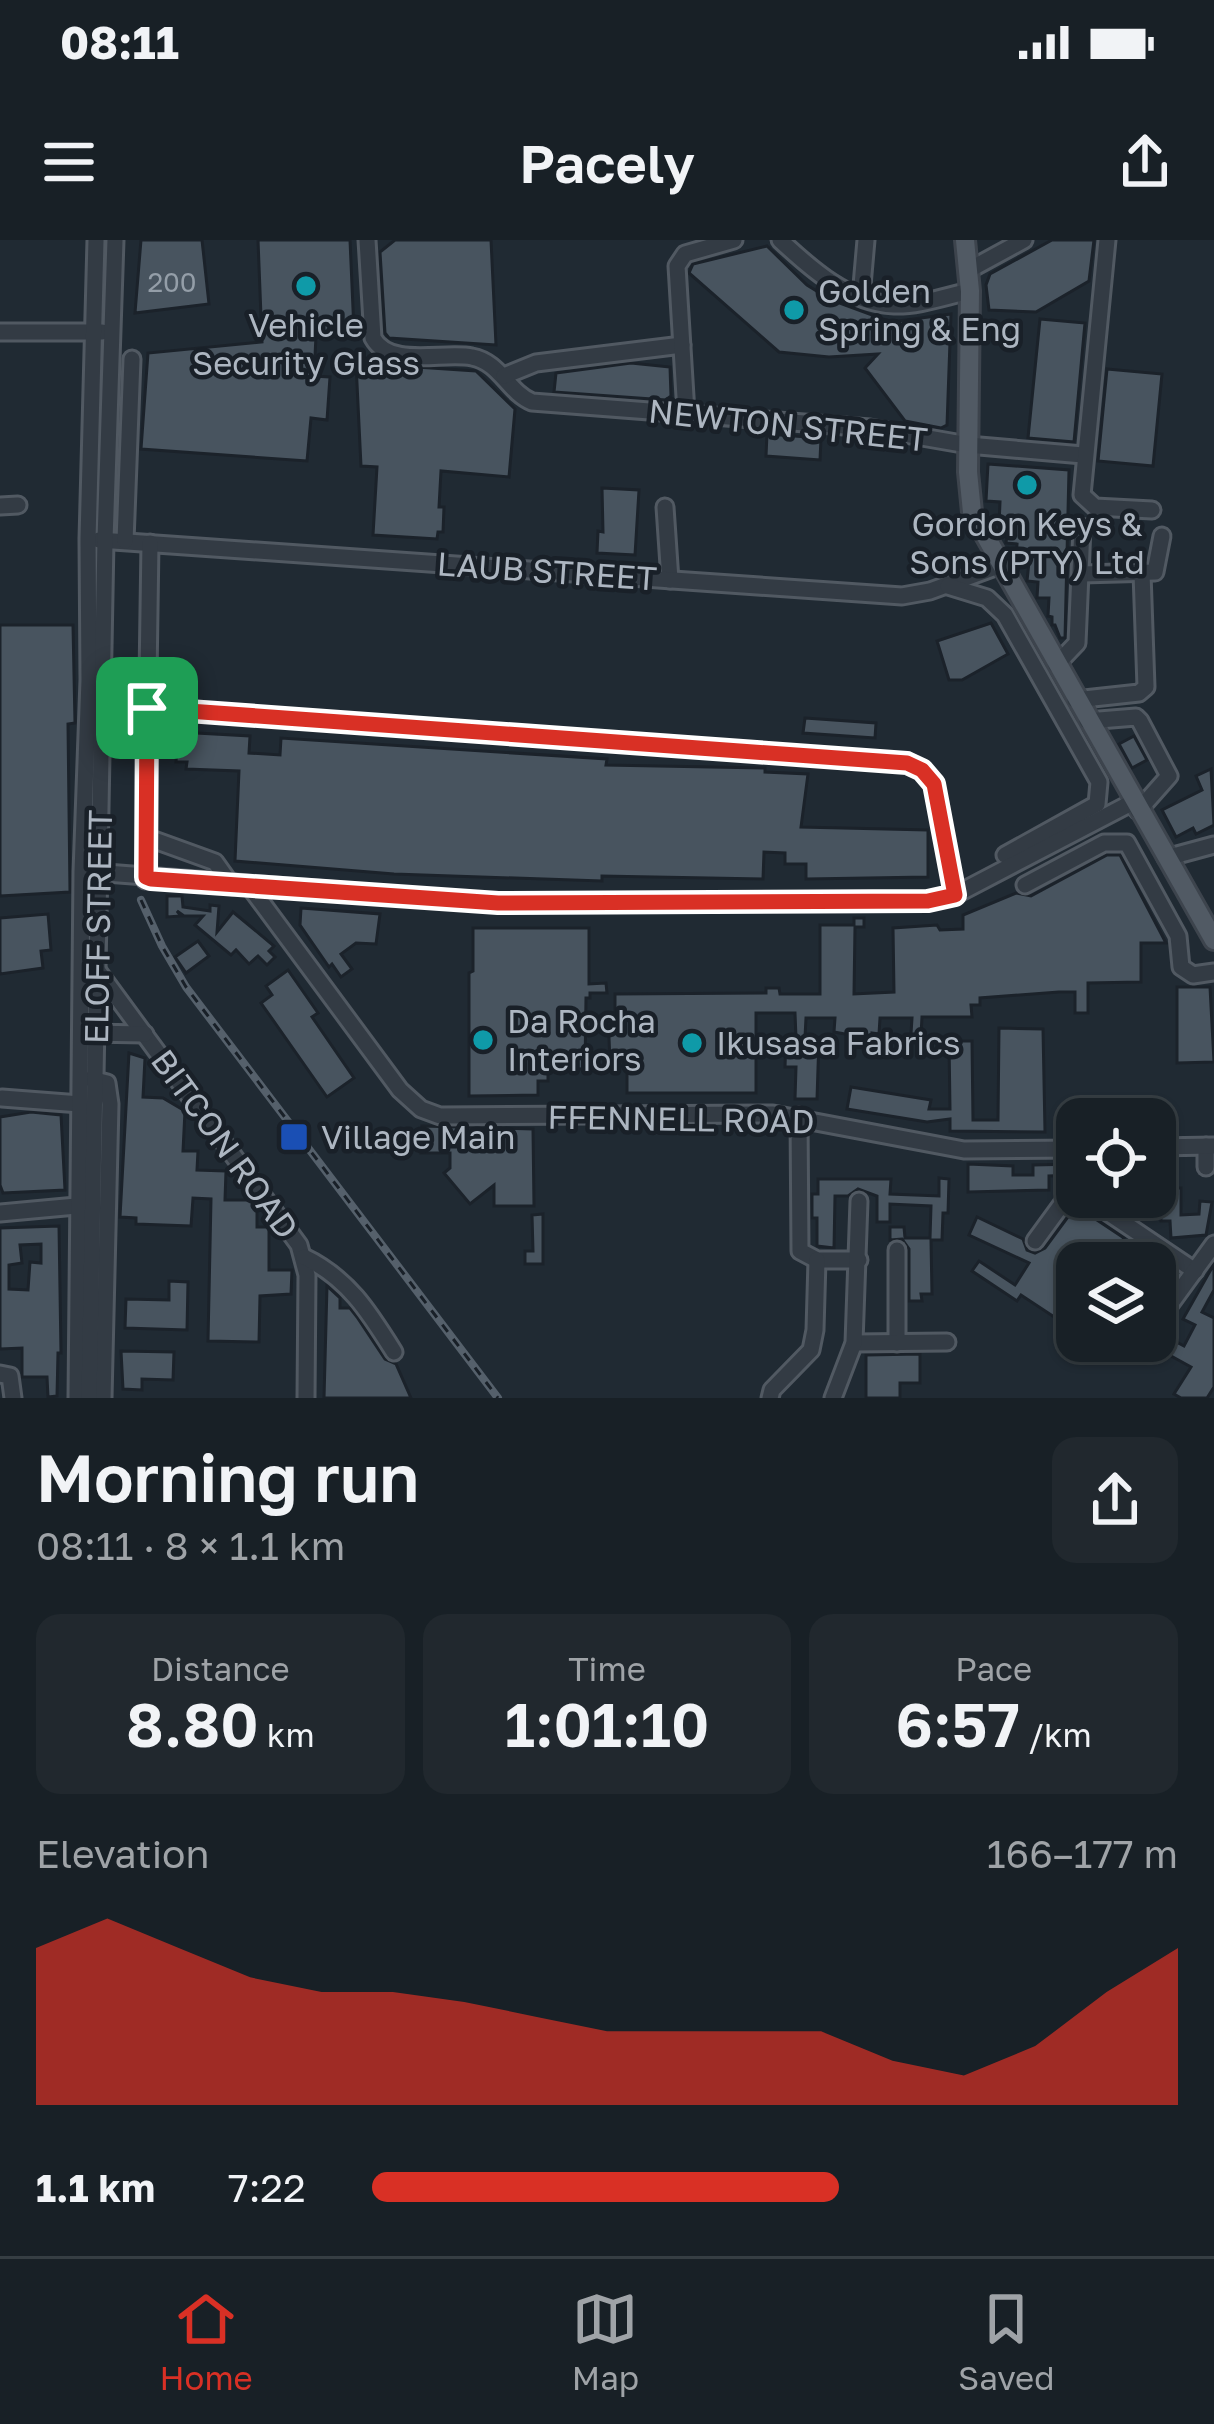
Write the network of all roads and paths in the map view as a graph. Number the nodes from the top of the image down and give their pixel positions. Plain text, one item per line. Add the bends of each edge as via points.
1 (96, 240) edge
2 (115, 240) edge
3 (367, 240) edge
4 (734, 240) edge
5 (780, 240) edge
6 (866, 240) edge
7 (965, 240) edge
8 (1024, 240) edge
9 (1107, 240) edge
10 (969, 270) junction
11 (970, 291) junction
12 (861, 297) junction
13 (0, 332) edge
14 (102, 332) junction
15 (682, 345) junction
16 (132, 359) dead end
17 (504, 376) junction
18 (686, 413) junction
19 (968, 446) junction
20 (1083, 455) junction
21 (19, 505) dead end
22 (0, 506) edge
23 (665, 507) dead end
24 (1152, 510) dead end
25 (1082, 527) dead end
26 (1162, 536) dead end
27 (96, 539) junction
28 (125, 541) junction
29 (150, 542) junction
30 (1001, 565) junction
31 (1142, 573) junction
32 (1082, 574) junction
33 (670, 580) junction
34 (946, 585) junction
35 (1056, 665) junction
36 (1066, 696) junction
37 (147, 708) junction
38 (1087, 721) junction
39 (1135, 807) junction
40 (146, 838) junction
41 (1214, 845) edge
42 (1005, 855) dead end
43 (1166, 858) junction
44 (90, 876) junction
45 (147, 879) junction
46 (241, 886) junction
47 (1025, 886) dead end
48 (955, 895) junction
49 (1214, 940) edge
50 (97, 970) junction
51 (1214, 972) edge
52 (89, 1033) junction
53 (145, 1034) junction
54 (89, 1079) junction
55 (2, 1099) edge
56 (80, 1104) junction
57 (799, 1116) junction
58 (1210, 1146) edge
59 (1176, 1147) edge
60 (1056, 1149) edge
61 (1206, 1168) dead end
62 (859, 1201) dead end
63 (84, 1206) junction
64 (1056, 1212) edge
65 (0, 1213) edge
66 (1113, 1218) edge
67 (1034, 1241) dead end
68 (1214, 1244) edge
69 (897, 1250) dead end
70 (304, 1257) junction
71 (817, 1260) junction
72 (859, 1260) junction
73 (1195, 1271) junction
74 (1176, 1297) edge
75 (947, 1342) dead end
76 (854, 1343) junction
77 (897, 1343) junction
78 (394, 1352) dead end
79 (0, 1374) edge
80 (13, 1398) edge
81 (76, 1398) edge
82 (89, 1398) edge
83 (103, 1398) edge
84 (306, 1398) edge
85 (770, 1398) edge
86 (833, 1398) edge

1 - 14 street, ELOFF STREET
2 - 14 street, ELOFF STREET
3 - 17 street, NEWTON STREET via 378,347 470,356
4 - 15 street via 678,262
5 - 12 street via 822,278
6 - 12 street
7 - 10 main road
8 - 10 street
9 - 20 street
10 - 11 main road
11 - 12 street via 899,306
11 - 19 main road
13 - 14 street
14 - 27 street, ELOFF STREET
15 - 17 street, NEWTON STREET via 536,362
15 - 18 street
16 - 28 street
17 - 18 street, NEWTON STREET via 521,398 543,405
18 - 19 street, NEWTON STREET via 870,428
19 - 20 street, NEWTON STREET
19 - 30 main road via 972,512
20 - 24 street via 1086,502
21 - 22 street
23 - 33 street
25 - 32 street
26 - 31 street via 1156,572
27 - 28 street, LAUB STREET
27 - 44 street, ELOFF STREET
28 - 29 street, LAUB STREET
29 - 33 street, LAUB STREET
29 - 37 street
30 - 34 street, LAUB STREET
30 - 35 main road
31 - 32 street
31 - 36 street via 1146,687
32 - 35 street via 1077,643
33 - 34 street, LAUB STREET via 902,596
34 - 36 street via 998,608
35 - 36 main road
36 - 38 main road
36 - 42 street via 1100,800
37 - 40 street
37 - 48 street via 907,763 934,784
38 - 39 main road
38 - 39 street via 1140,721 1169,776
39 - 43 main road
39 - 48 street
40 - 45 street
40 - 46 street via 215,862
41 - 43 street
43 - 49 main road
44 - 45 street
44 - 50 street, ELOFF STREET
44 - 52 street, ELOFF STREET
45 - 46 street
46 - 48 street via 498,903
46 - 57 street, FFENNELL ROAD via 421,1109 440,1116
47 - 51 street via 1104,843 1126,843 1178,936 1181,967 1193,975
50 - 52 street, ELOFF STREET
50 - 53 street, BITCON ROAD
52 - 53 street, BITCON ROAD
52 - 54 street, ELOFF STREET
53 - 70 street, BITCON ROAD
54 - 56 street, ELOFF STREET
54 - 63 street, ELOFF STREET
54 - 83 street via 107,1083 110,1104
55 - 56 street
56 - 63 street, ELOFF STREET
57 - 60 street, FFENNELL ROAD via 964,1150
57 - 71 street via 798,1243 803,1256
58 - 59 street
58 - 61 street
62 - 72 street
63 - 65 street
63 - 81 street, ELOFF STREET
63 - 82 street, ELOFF STREET
64 - 67 street
66 - 73 street
68 - 73 street
69 - 77 street
70 - 78 street via 330,1269 364,1303
70 - 84 street, BITCON ROAD
71 - 72 street
71 - 85 street via 811,1350
72 - 76 street
73 - 74 street
75 - 77 street
76 - 77 street
76 - 86 street
79 - 80 street via 10,1376

